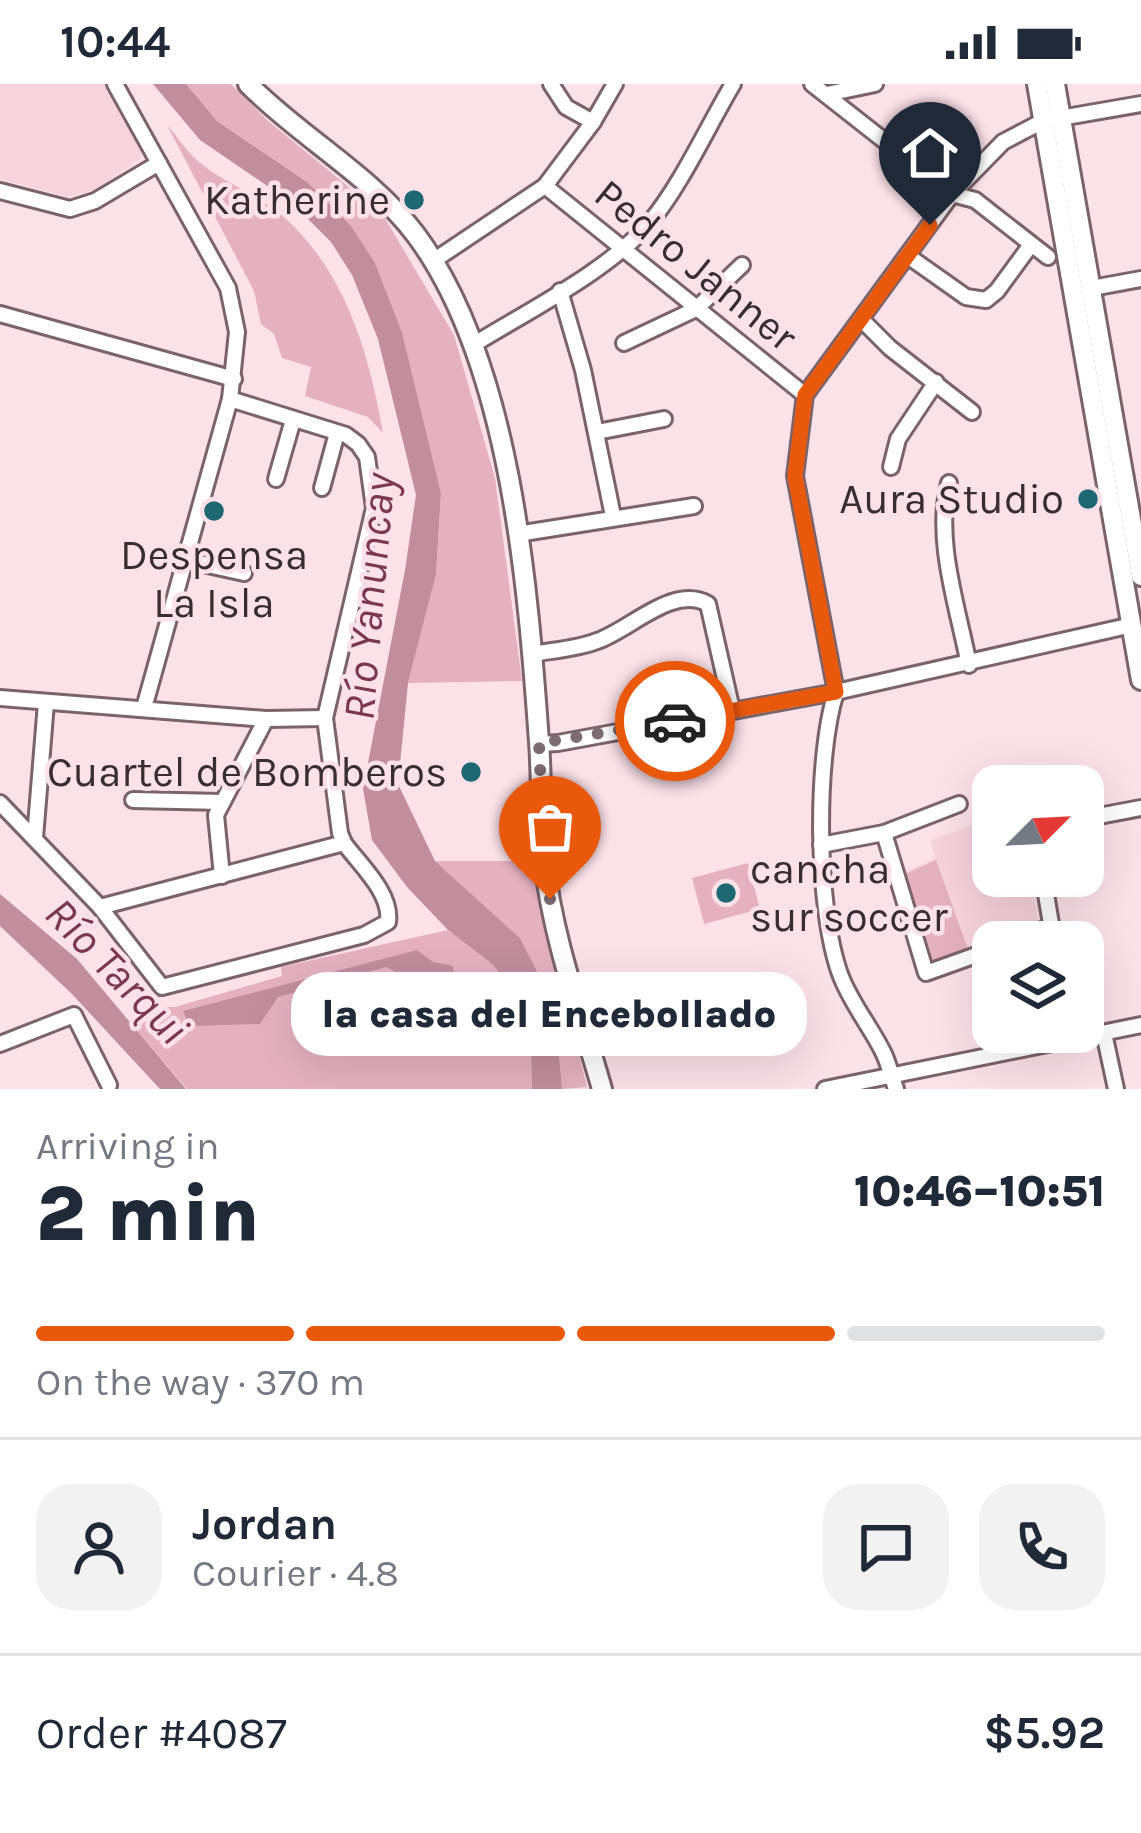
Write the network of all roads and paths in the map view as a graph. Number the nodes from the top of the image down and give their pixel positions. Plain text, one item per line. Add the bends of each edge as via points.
1 (115, 84) edge
2 (248, 84) edge
3 (551, 84) edge
4 (615, 84) edge
5 (733, 84) edge
6 (812, 84) edge
7 (875, 84) edge
8 (1037, 84) edge
9 (1055, 84) edge
10 (827, 94) junction
11 (1141, 104) edge
12 (1052, 120) junction
13 (593, 122) junction
14 (159, 163) junction
15 (545, 186) junction
16 (0, 191) edge
17 (952, 194) junction
18 (1030, 246) junction
19 (623, 247) junction
20 (908, 256) junction
21 (1048, 257) dead end
22 (433, 261) junction
23 (742, 265) dead end
24 (1141, 279) edge
25 (1092, 288) junction
26 (560, 291) junction
27 (696, 309) junction
28 (0, 314) edge
29 (862, 320) junction
30 (624, 343) dead end
31 (473, 345) junction
32 (1095, 368) junction
33 (234, 379) junction
34 (936, 382) junction
35 (805, 395) junction
36 (230, 399) junction
37 (972, 412) dead end
38 (664, 419) dead end
39 (293, 420) junction
40 (598, 432) junction
41 (337, 433) junction
42 (891, 467) dead end
43 (276, 478) dead end
44 (949, 483) dead end
45 (322, 488) dead end
46 (694, 506) dead end
47 (613, 516) junction
48 (517, 534) junction
49 (185, 560) junction
50 (244, 573) dead end
51 (1141, 576) edge
52 (1138, 623) edge
53 (532, 654) junction
54 (969, 665) junction
55 (1141, 680) edge
56 (836, 692) junction
57 (0, 698) edge
58 (46, 703) junction
59 (144, 708) junction
60 (732, 710) junction
61 (326, 718) junction
62 (266, 719) junction
63 (539, 743) junction
64 (133, 800) dead end
65 (0, 802) edge
66 (222, 802) junction
67 (959, 804) dead end
68 (1141, 808) edge
69 (1104, 815) edge
70 (884, 832) junction
71 (35, 838) junction
72 (344, 843) junction
73 (821, 845) junction
74 (222, 876) junction
75 (100, 907) junction
76 (972, 957) edge
77 (677, 982) dead end
78 (580, 1009) junction
79 (1141, 1025) edge
80 (1104, 1033) joint
81 (0, 1044) edge
82 (1007, 1053) edge
83 (894, 1083) edge
84 (109, 1085) dead end
85 (602, 1089) edge
86 (825, 1089) edge
87 (1116, 1089) edge

1 - 14 street
2 - 22 street via 400,216
3 - 13 street via 566,107
4 - 13 street
5 - 19 street via 651,221
6 - 10 street
7 - 10 street
8 - 12 street
9 - 12 street
10 - 17 street
11 - 12 street
12 - 17 street via 1003,142
12 - 25 street
12 - 32 street
13 - 15 street
14 - 16 street via 70,209
14 - 33 street via 228,288 237,332
15 - 19 street, Pedro Janner
15 - 22 street
17 - 18 street via 975,200
17 - 20 street
18 - 20 street via 986,300 966,296
18 - 21 street
19 - 26 street
19 - 27 street, Pedro Janner
20 - 29 street
22 - 31 street
23 - 27 street
24 - 25 street
25 - 32 street
26 - 31 street
26 - 40 street
27 - 30 street
27 - 35 street, Pedro Janner
28 - 33 street
29 - 34 street
29 - 35 street
31 - 48 street
32 - 51 street
32 - 52 street
33 - 36 street
34 - 37 street
34 - 42 street via 898,440
35 - 56 street via 795,476
36 - 39 street
36 - 49 street
38 - 40 street
39 - 41 street
39 - 43 street
40 - 47 street
41 - 45 street
41 - 61 street via 367,457 374,508
44 - 54 street via 947,539
46 - 47 street
47 - 48 street
48 - 53 street
49 - 50 street
49 - 59 street
52 - 54 street
52 - 55 street
53 - 60 street via 590,644 668,603 698,598 708,604
53 - 63 street
54 - 56 street
56 - 60 street
56 - 73 street
57 - 58 street
58 - 59 street
58 - 71 street
59 - 62 street
60 - 63 street
61 - 62 street
61 - 72 street
62 - 66 street
63 - 78 street via 550,899
64 - 66 street
65 - 71 street
66 - 74 street
67 - 70 street
68 - 69 street
70 - 73 street
70 - 76 street via 926,973
71 - 75 street
72 - 74 street
72 - 75 street via 390,910 379,930 162,987
73 - 83 street via 826,929
74 - 75 street
77 - 78 street
78 - 85 street
79 - 80 street
80 - 87 street
81 - 84 street via 74,1015
82 - 83 street
83 - 86 street

